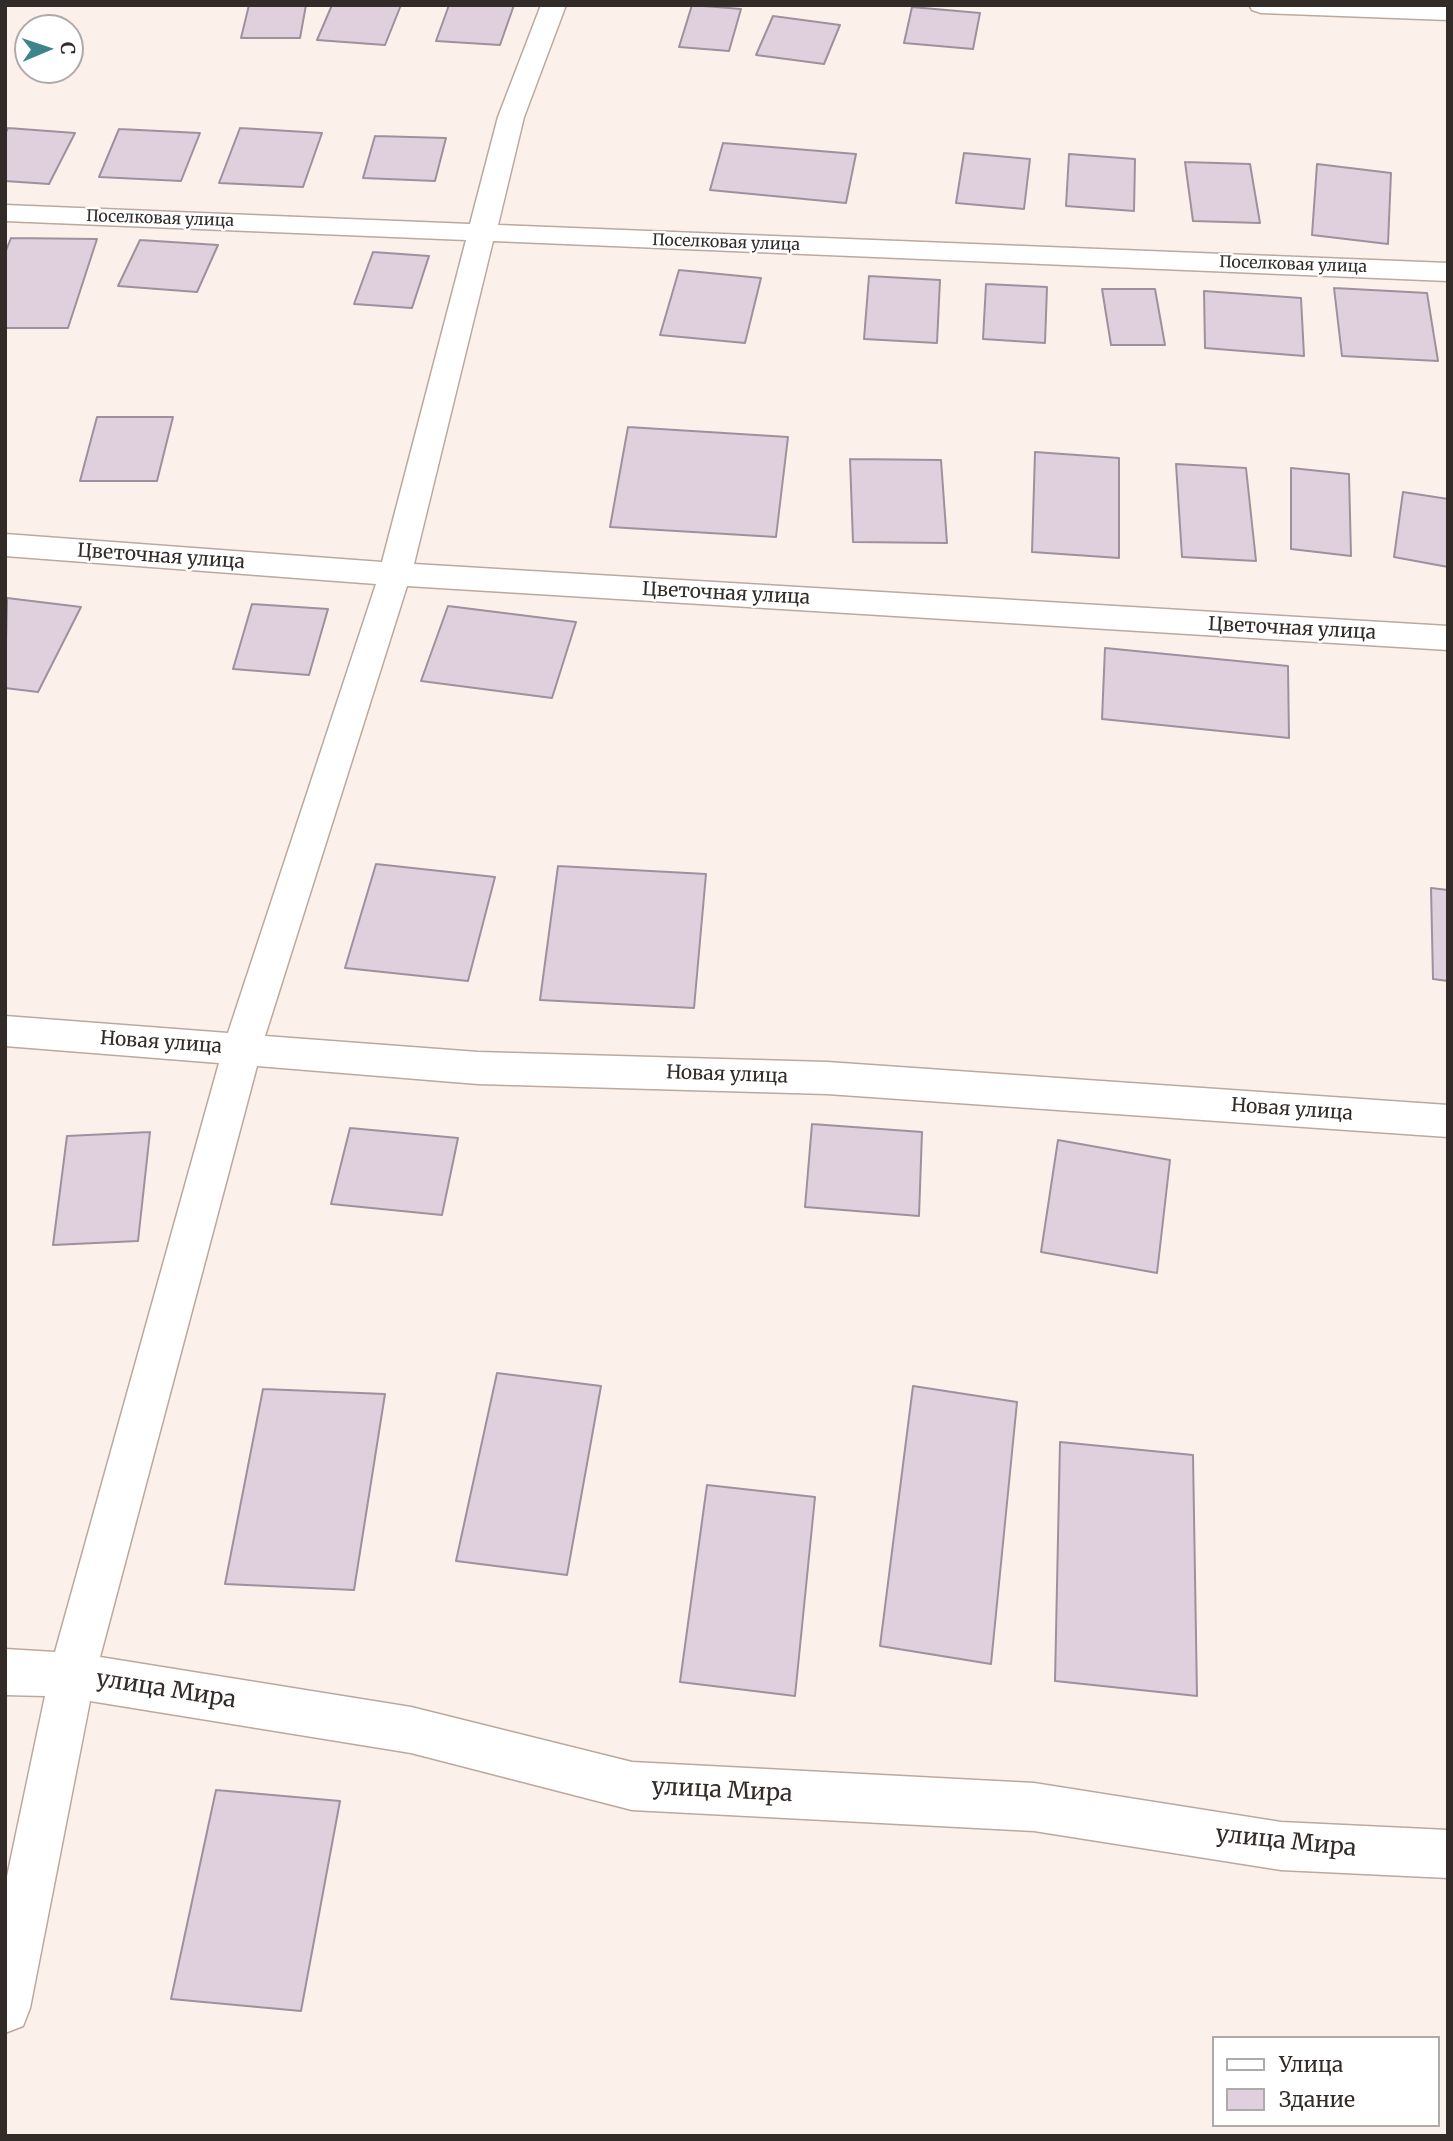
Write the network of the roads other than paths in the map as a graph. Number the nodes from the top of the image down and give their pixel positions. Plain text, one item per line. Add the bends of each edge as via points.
1 (554, 5) edge
2 (1261, 5) edge
3 (1448, 12) edge
4 (5, 213) edge
5 (481, 233) junction
6 (1448, 272) edge
7 (5, 545) edge
8 (395, 574) junction
9 (1448, 638) edge
10 (5, 1031) edge
11 (242, 1049) junction
12 (1448, 1121) edge
13 (5, 1672) edge
14 (72, 1675) junction
15 (1448, 1854) edge
16 (5, 2008) edge

1 - 5 street via 511,117
2 - 3 street
4 - 5 street, Поселковая улица
5 - 6 street, Поселковая улица
5 - 8 street
7 - 8 street, Цветочная улица
8 - 9 street, Цветочная улица
8 - 11 street
10 - 11 street, Новая улица
11 - 12 street, Новая улица via 478,1068 827,1078
11 - 14 street
13 - 14 street, улица Мира
14 - 15 street, улица Мира via 411,1730 632,1787 1034,1807 1281,1846
14 - 16 street

